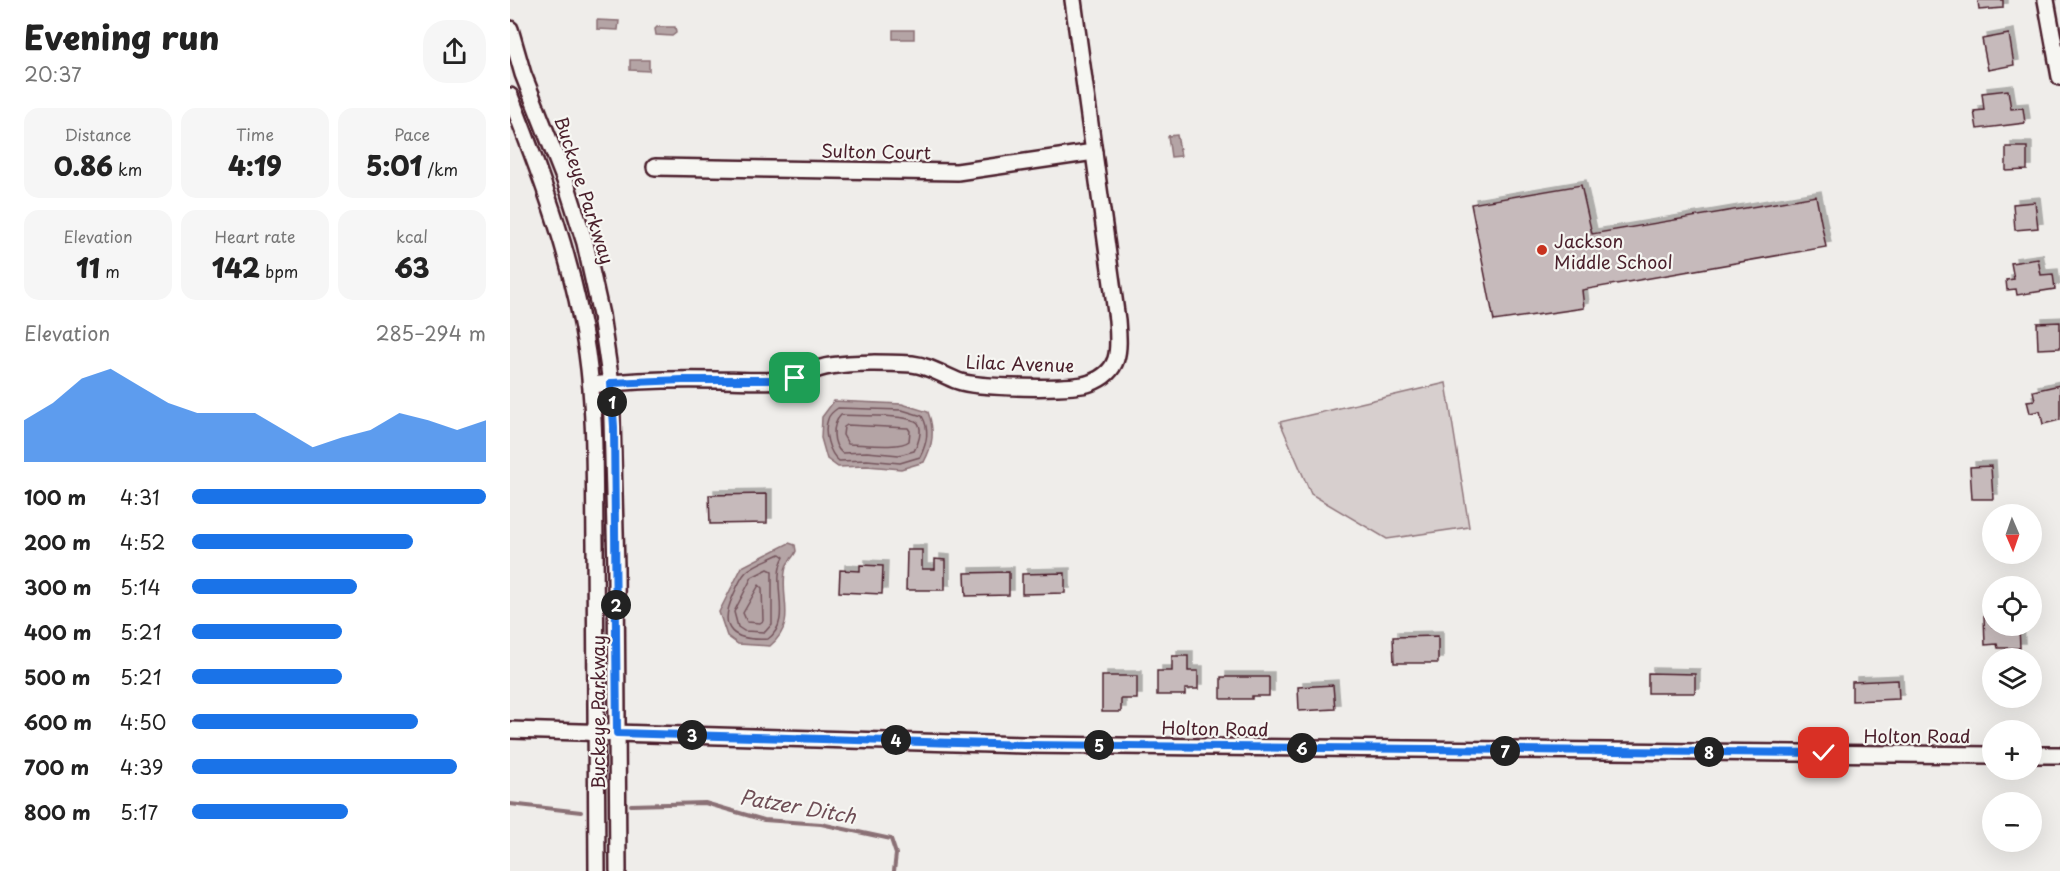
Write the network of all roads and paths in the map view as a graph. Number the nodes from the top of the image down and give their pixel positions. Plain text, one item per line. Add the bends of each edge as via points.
1 (1072, 0) edge
2 (2046, 0) edge
3 (510, 29) edge
4 (2060, 77) edge
5 (510, 96) edge
6 (1094, 152) junction
7 (656, 167) dead end
8 (611, 383) junction
9 (591, 385) junction
10 (510, 730) edge
11 (596, 733) junction
12 (617, 733) junction
13 (1982, 755) edge
14 (2042, 755) edge
15 (2060, 755) edge
16 (597, 871) edge
17 (618, 871) edge

1 - 6 street, Lilac Avenue
2 - 4 street
3 - 8 street, Buckeye Parkway via 585,243
5 - 9 street, Buckeye Parkway via 550,201 572,275
6 - 7 street, Sulton Court via 957,172
6 - 8 street, Lilac Avenue via 1119,348 1111,370 1101,378 1075,387 985,385 958,381 930,367 913,364 852,364 827,366 784,380
8 - 9 street, Lilac Avenue
8 - 12 street, Buckeye Parkway
9 - 11 street, Buckeye Parkway
10 - 11 street, Holton Road
11 - 12 street, Holton Road
11 - 16 street, Buckeye Parkway
12 - 13 street, Holton Road via 1024,745
12 - 17 street, Buckeye Parkway
14 - 15 street

